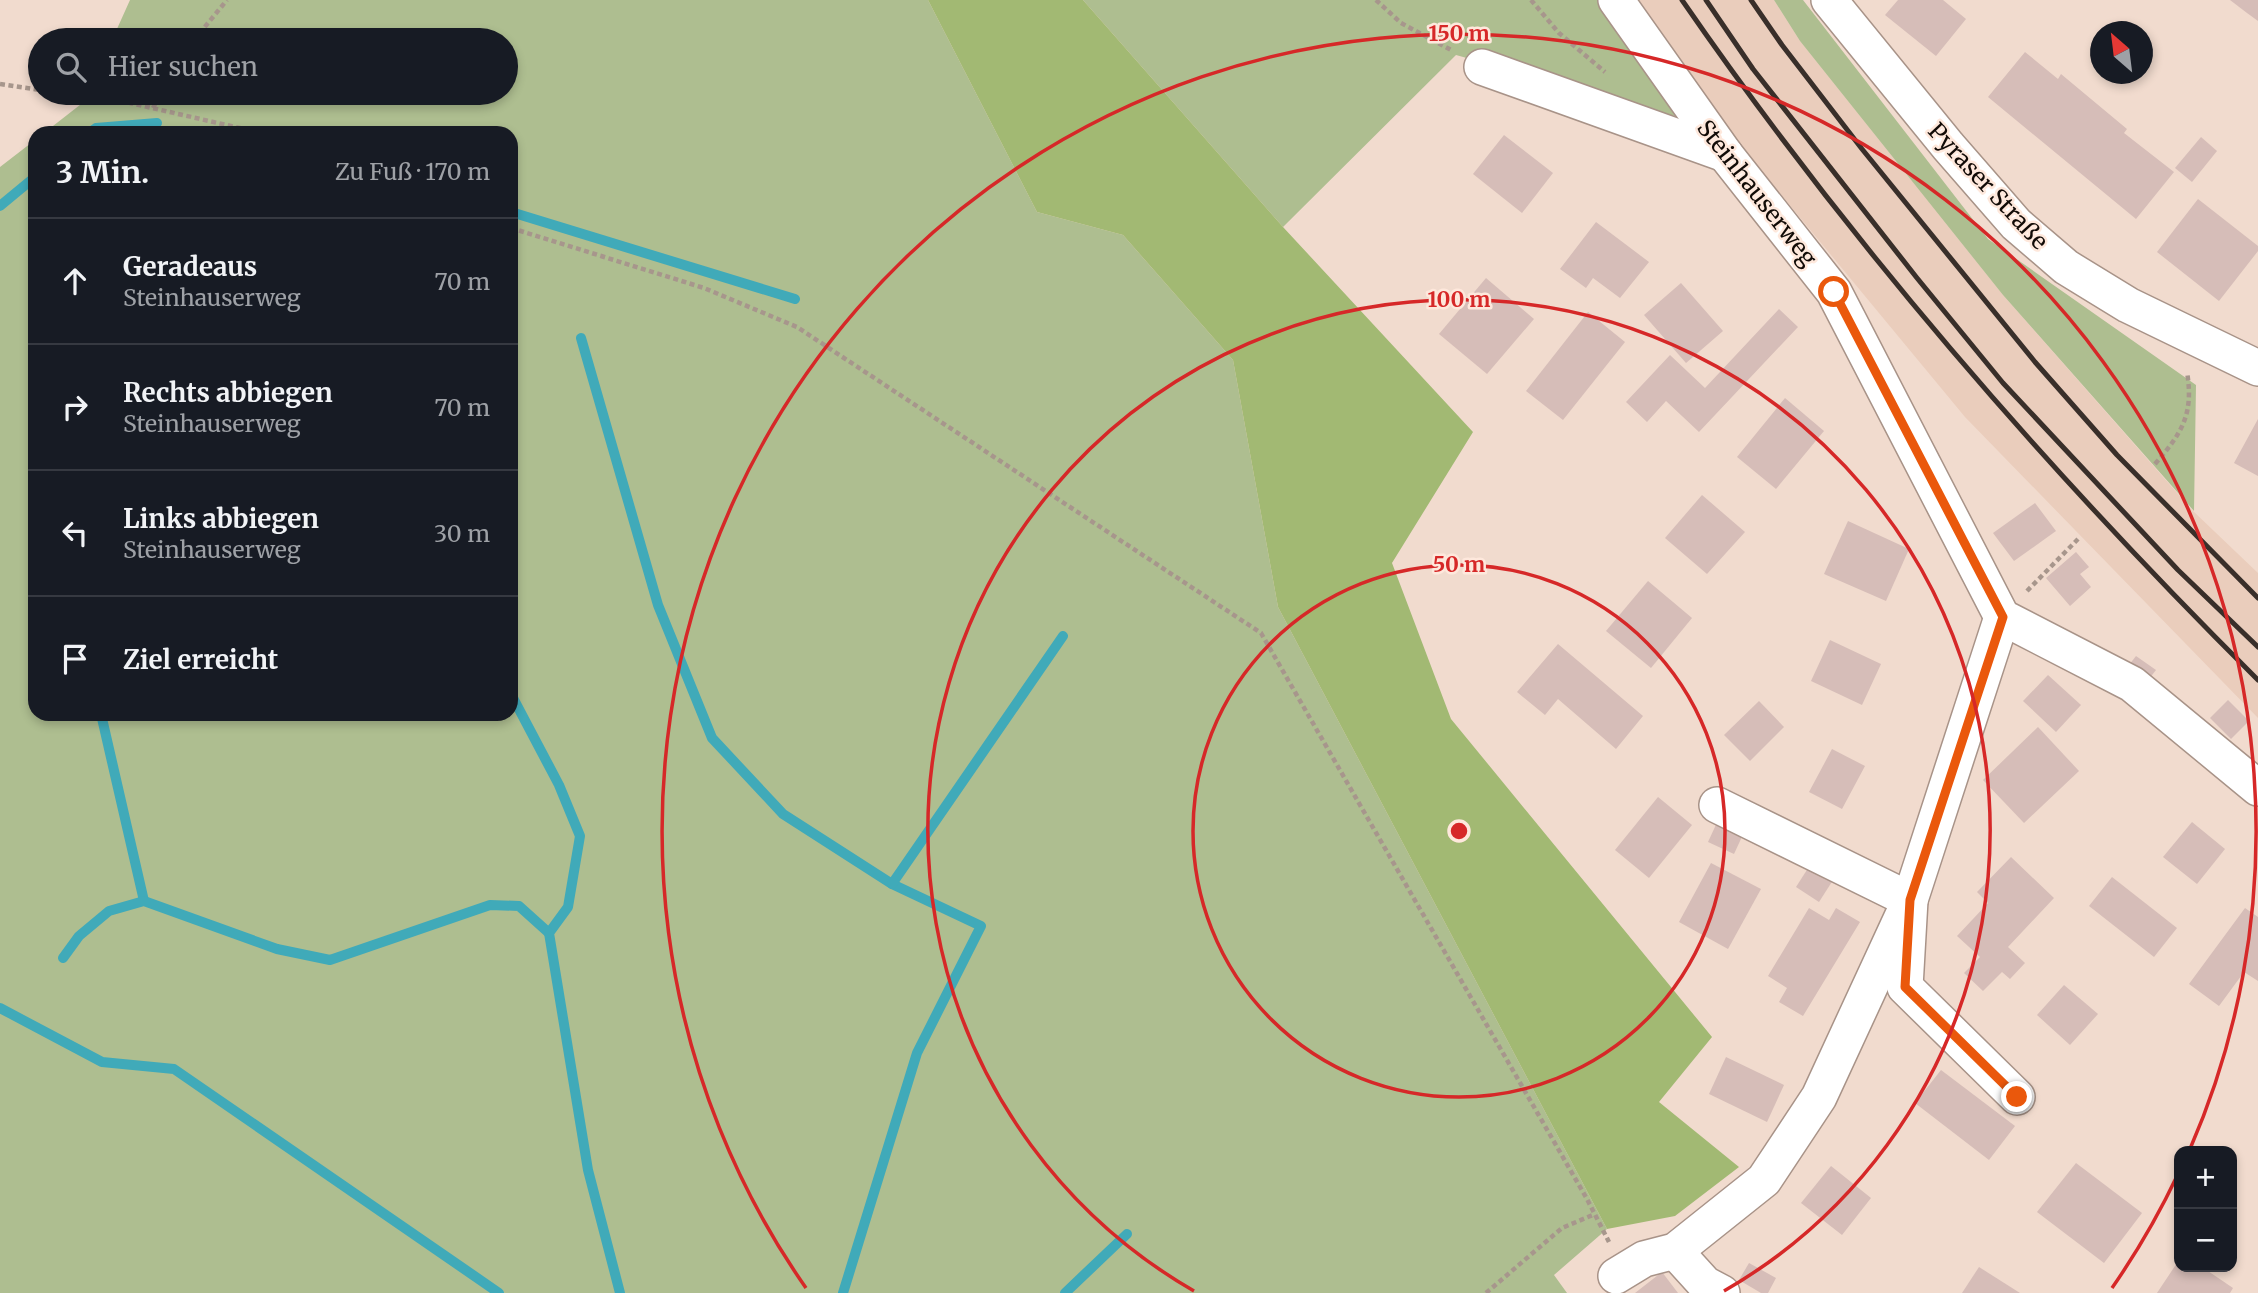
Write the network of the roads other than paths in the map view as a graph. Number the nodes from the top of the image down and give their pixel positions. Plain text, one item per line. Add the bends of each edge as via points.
1 (1616, 0) edge
2 (1829, 0) edge
3 (1482, 67) road end
4 (1725, 154) junction
5 (2258, 368) edge
6 (2003, 617) junction
7 (2258, 788) edge
8 (1717, 805) dead end
9 (1910, 900) junction
10 (2017, 1097) dead end
11 (1675, 1251) junction
12 (1616, 1276) road end
13 (1722, 1293) edge

1 - 4 street, Steinhauserweg
2 - 5 street, Pyraser Straße via 2016,224 2066,267 2128,305
3 - 4 street
4 - 6 street, Steinhauserweg via 1834,292
6 - 7 street via 2132,684
6 - 9 street
8 - 9 street
9 - 10 street via 1905,987
9 - 11 street via 1819,1097 1764,1180
11 - 12 street via 1644,1259
11 - 13 street via 1705,1284

